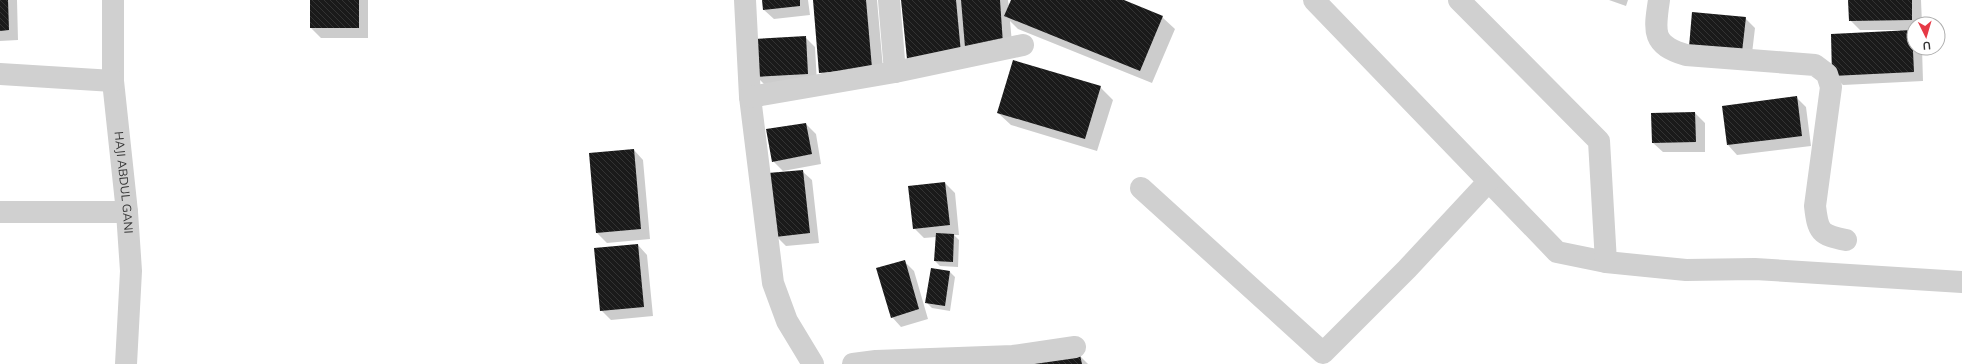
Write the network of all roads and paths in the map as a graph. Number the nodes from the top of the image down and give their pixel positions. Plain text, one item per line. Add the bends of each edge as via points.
1 (113, 0) edge
2 (745, 0) edge
3 (889, 0) edge
4 (1314, 0) edge
5 (1459, 0) edge
6 (1659, 0) edge
7 (1023, 46) dead end
8 (895, 72) junction
9 (0, 74) edge
10 (113, 81) junction
11 (750, 97) junction
12 (1488, 182) junction
13 (1142, 188) dead end
14 (0, 212) edge
15 (127, 212) junction
16 (1846, 240) dead end
17 (1606, 262) junction
18 (1962, 282) edge
19 (1076, 347) dead end
20 (126, 364) edge
21 (813, 364) edge
22 (853, 364) edge

1 - 10 street, HAJI ABDUL GANI
2 - 11 street
3 - 8 street
4 - 12 street
5 - 17 street via 1599,141
6 - 16 street via 1655,25 1659,40 1670,50 1686,55 1815,65 1827,74 1831,87 1815,206 1817,225 1827,237
7 - 8 street
8 - 11 street
9 - 10 street
10 - 15 street, HAJI ABDUL GANI
11 - 21 street via 773,283 787,321
12 - 13 street via 1407,269 1323,353
12 - 17 street via 1558,252
14 - 15 street
15 - 20 street, HAJI ABDUL GANI via 131,271
17 - 18 street via 1686,270 1755,269
19 - 22 street via 1013,356

